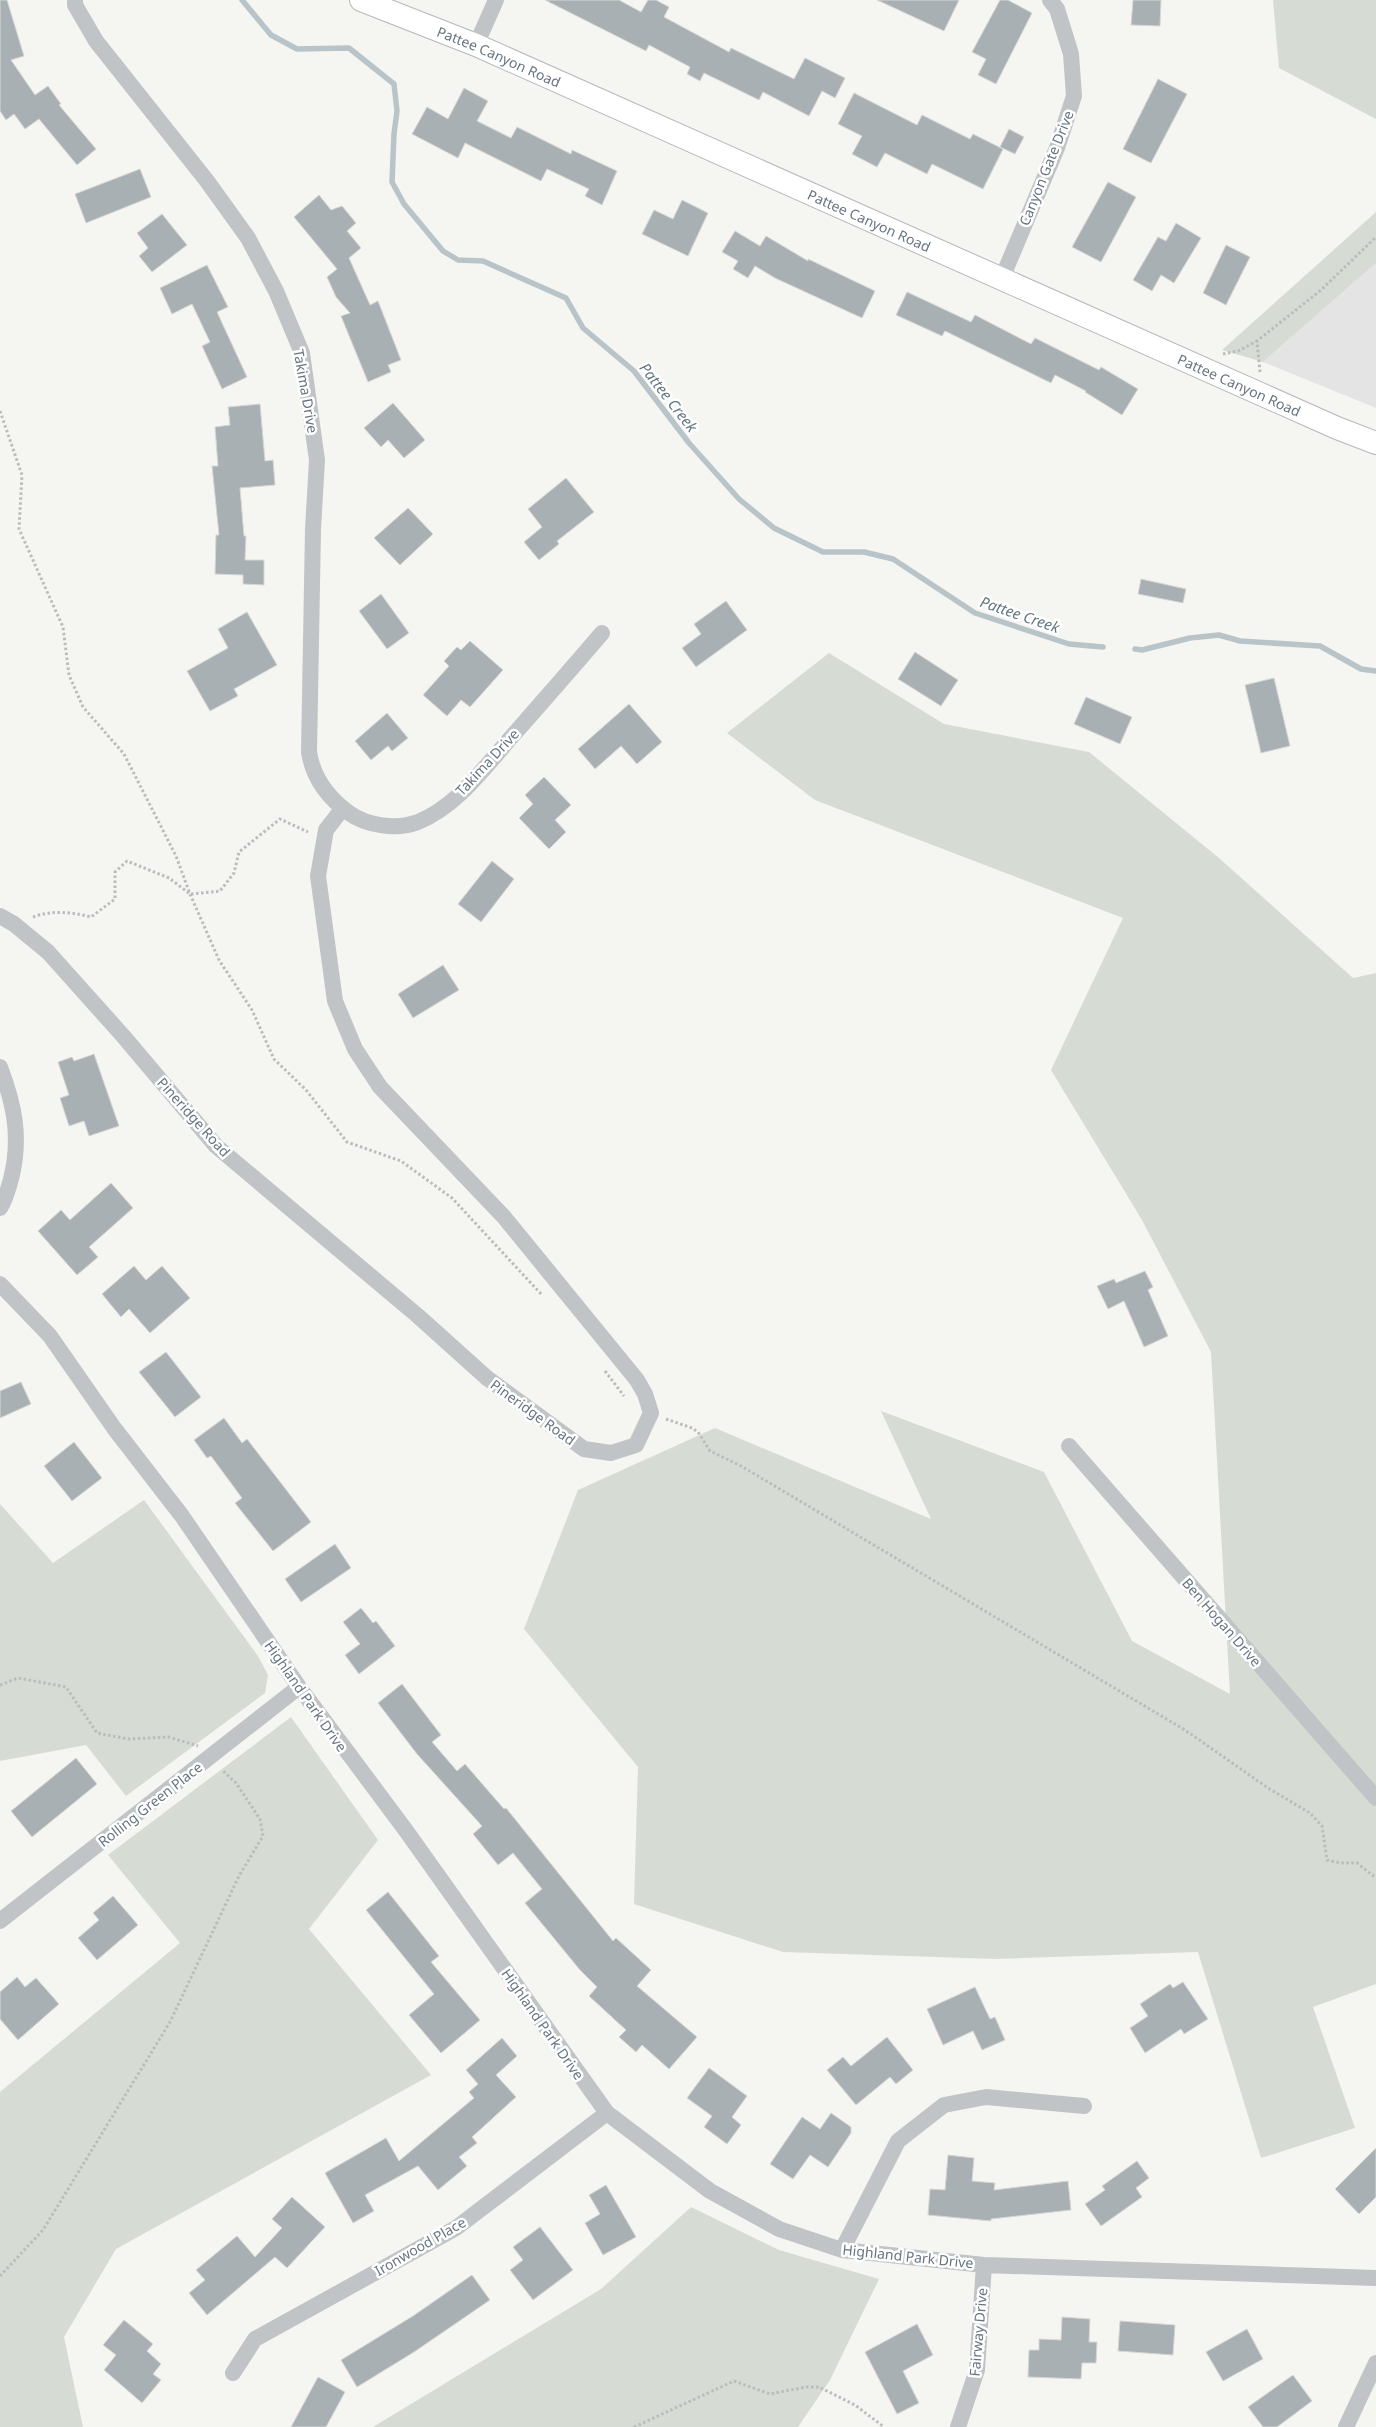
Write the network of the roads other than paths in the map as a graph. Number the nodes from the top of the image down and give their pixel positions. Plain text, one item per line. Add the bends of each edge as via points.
1 (75, 0) edge
2 (362, 0) edge
3 (496, 0) edge
4 (1050, 0) edge
5 (476, 45) junction
6 (1002, 278) junction
7 (1376, 443) edge
8 (602, 633) dead end
9 (343, 808) junction
10 (7, 920) edge
11 (0, 1068) edge
12 (0, 1208) edge
13 (0, 1284) edge
14 (1069, 1446) dead end
15 (299, 1687) junction
16 (1376, 1798) edge
17 (0, 1921) edge
18 (1084, 2106) dead end
19 (607, 2113) junction
20 (842, 2250) junction
21 (984, 2264) junction
22 (1376, 2278) edge
23 (1376, 2364) edge
24 (233, 2373) dead end
25 (958, 2427) edge
26 (1346, 2427) edge

1 - 9 street, Takima Drive via 96,41 248,238 276,291 302,353 317,460 309,752 321,786
2 - 5 street, Pattee Canyon Road
3 - 5 street
4 - 6 street, Canyon Gate Drive via 1057,9 1072,54 1074,96 1057,148
5 - 6 street, Pattee Canyon Road
6 - 7 street, Pattee Canyon Road
8 - 9 street, Takima Drive via 476,776 434,813 416,822 390,826 365,822
9 - 10 street, Pineridge Road via 326,830 318,876 335,1001 355,1049 380,1086 504,1217 637,1380 650,1414 636,1445 611,1454 584,1449 487,1378 216,1146 48,952
11 - 12 street via 16,1124 17,1154
13 - 15 street, Highland Park Drive via 50,1336 114,1428 182,1516
14 - 16 street, Ben Hogan Drive
15 - 17 street, Rolling Green Place
15 - 19 street, Highland Park Drive via 407,1832
18 - 20 street via 986,2097 944,2105 898,2141
19 - 20 street, Highland Park Drive via 710,2191 779,2229
19 - 24 street, Ironwood Place via 456,2228 255,2339
20 - 21 street, Highland Park Drive
21 - 22 street, Highland Park Drive
21 - 25 street, Fairway Drive via 977,2370
23 - 26 street

